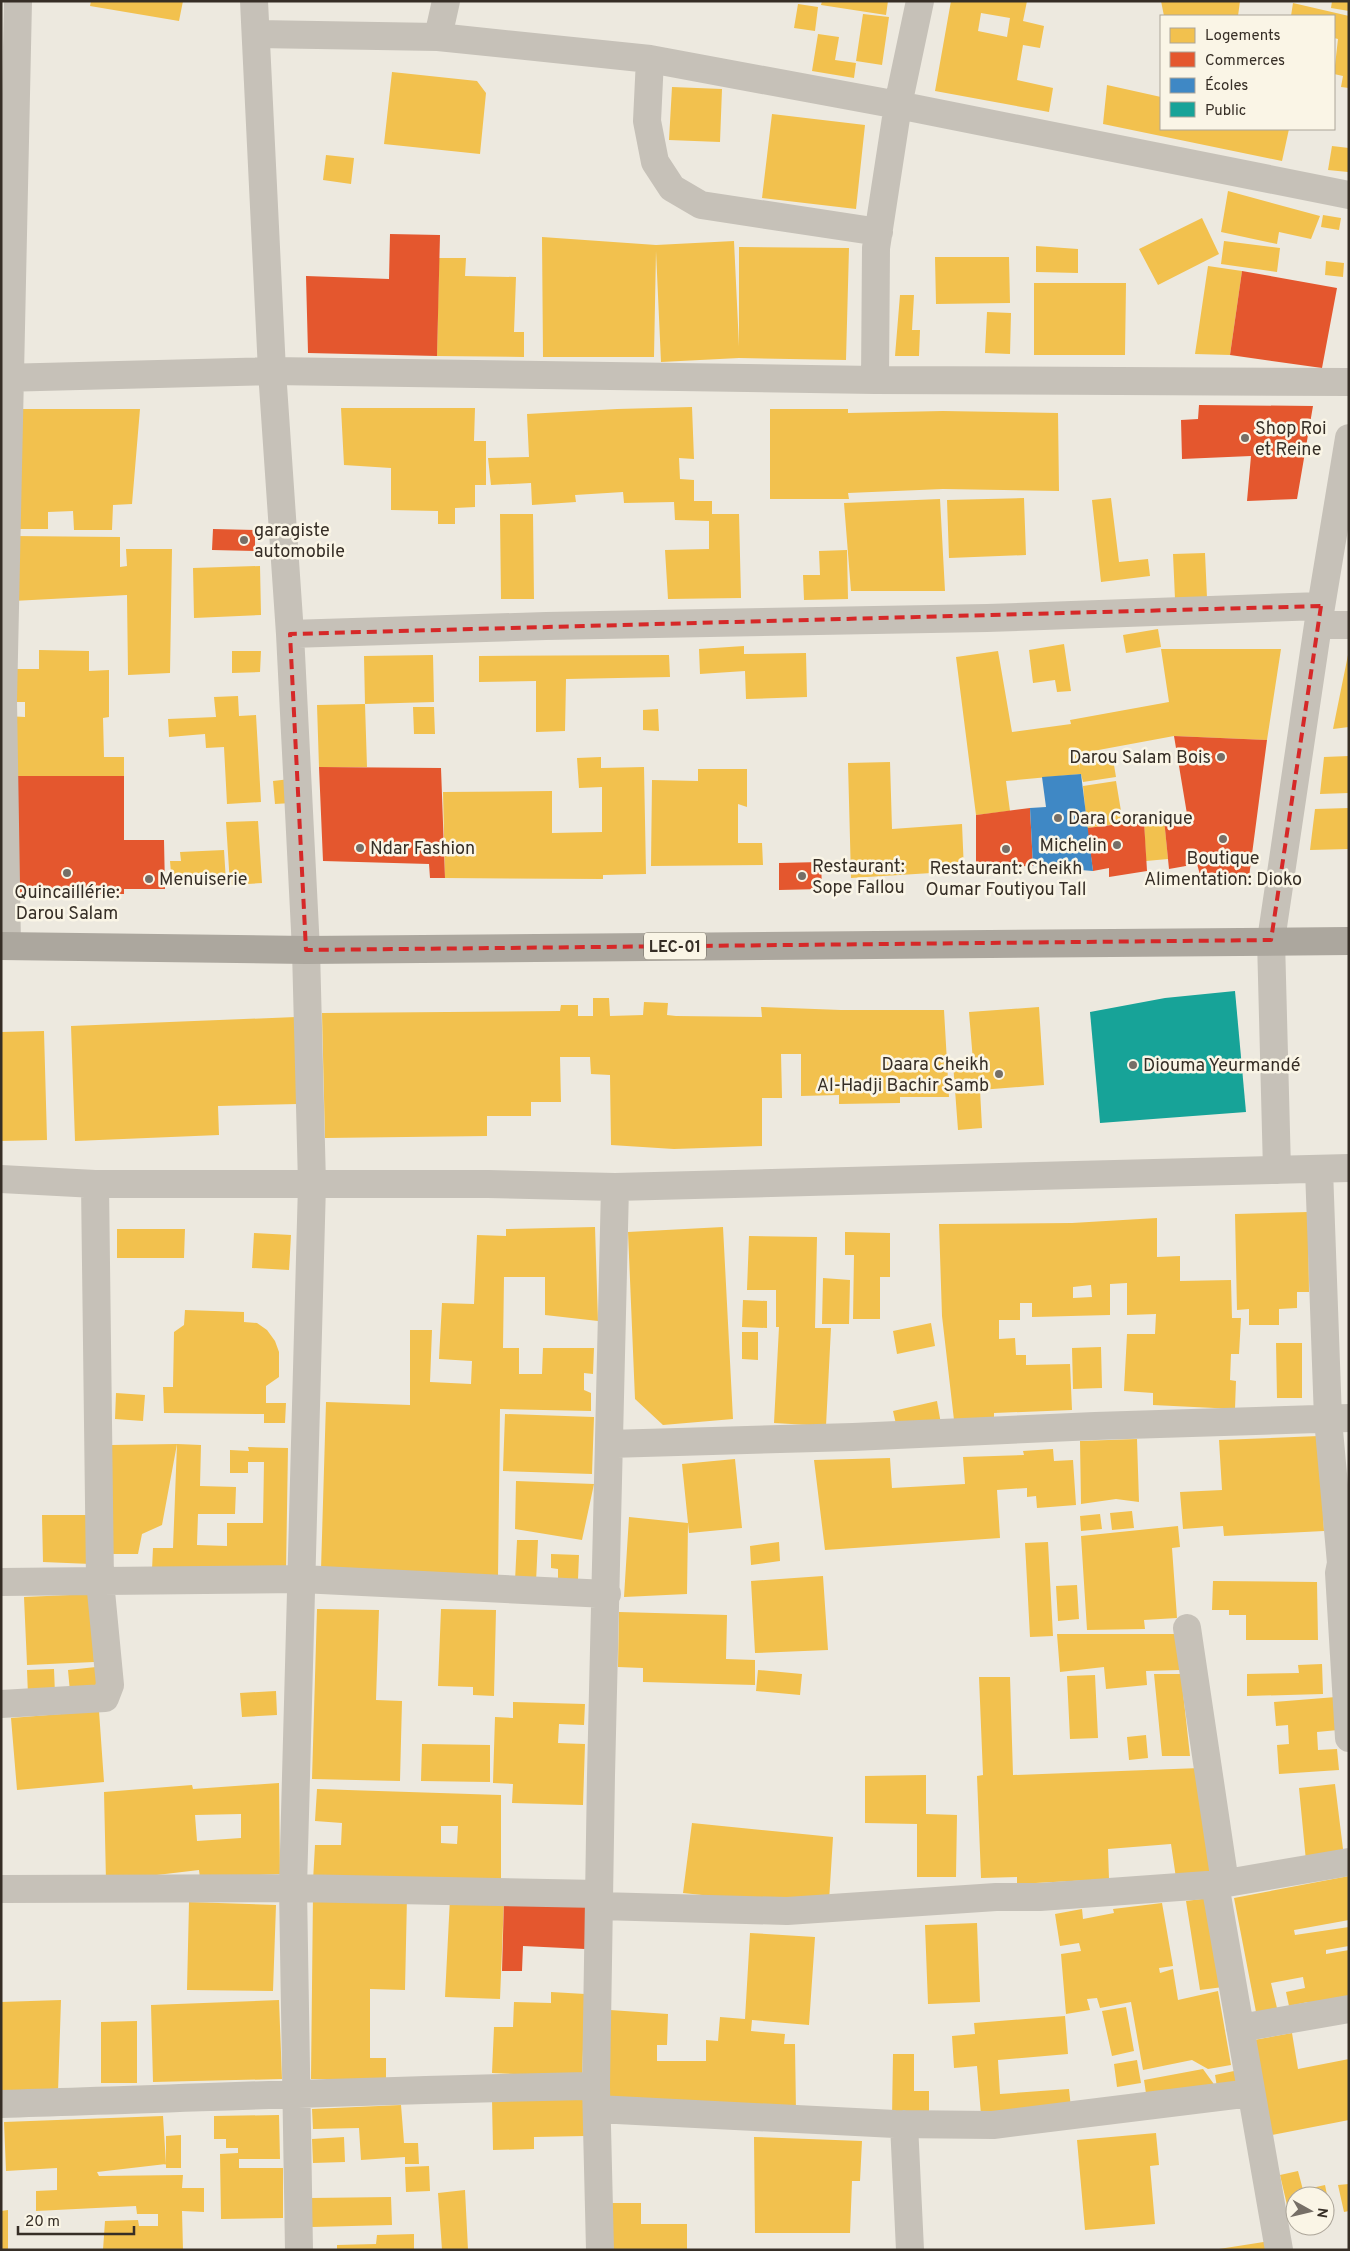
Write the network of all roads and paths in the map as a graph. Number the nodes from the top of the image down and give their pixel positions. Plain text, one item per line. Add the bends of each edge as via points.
1 (18, 1) edge
2 (254, 1) edge
3 (446, 1) edge
4 (920, 1) edge
5 (257, 34) junction
6 (438, 37) junction
7 (9, 40) edge
8 (650, 59) junction
9 (898, 105) junction
10 (1349, 195) edge
11 (879, 232) junction
12 (272, 371) junction
13 (5, 378) edge
14 (875, 380) junction
15 (1349, 382) edge
16 (1349, 438) edge
17 (1320, 616) junction
18 (1349, 625) edge
19 (290, 634) junction
20 (1271, 940) junction
21 (1349, 941) edge
22 (4, 946) edge
23 (306, 950) junction
24 (1319, 1168) junction
25 (1349, 1168) edge
26 (1277, 1170) junction
27 (1, 1179) edge
28 (95, 1184) junction
29 (312, 1184) junction
30 (615, 1187) junction
31 (1339, 1418) edge
32 (609, 1444) junction
33 (1345, 1560) edge
34 (301, 1579) junction
35 (100, 1581) junction
36 (1, 1582) edge
37 (606, 1594) junction
38 (1187, 1628) dead end
39 (1, 1704) edge
40 (1349, 1738) edge
41 (1349, 1862) edge
42 (1220, 1884) junction
43 (293, 1888) junction
44 (1, 1889) edge
45 (599, 1900) junction
46 (1349, 2010) edge
47 (1240, 2028) junction
48 (1251, 2093) junction
49 (296, 2096) junction
50 (596, 2098) junction
51 (1, 2104) edge
52 (904, 2124) junction
53 (299, 2250) edge
54 (600, 2250) edge
55 (910, 2250) edge
56 (1279, 2250) edge

1 - 7 street
2 - 5 street
3 - 6 street
4 - 9 street
5 - 6 street
5 - 12 street
6 - 8 street
7 - 13 street
8 - 9 street
8 - 11 street via 647,121 655,162 672,188 701,205
9 - 10 street
9 - 11 street
11 - 14 street via 876,248
12 - 13 street
12 - 14 street
12 - 19 street
13 - 22 street
14 - 15 street
16 - 17 street
17 - 18 street
17 - 19 street via 987,618
17 - 20 street
19 - 23 street
20 - 21 highway, LEC-01
20 - 23 highway, LEC-01
20 - 26 street
22 - 23 highway, LEC-01
23 - 29 street
24 - 25 street
24 - 26 street
24 - 31 street
26 - 30 street
27 - 28 street
28 - 29 street
28 - 35 street
29 - 30 street
29 - 34 street
30 - 32 street
31 - 32 street via 853,1438
31 - 33 street
32 - 37 street
33 - 40 street via 1339,1573
34 - 35 street
34 - 37 street
34 - 43 street
35 - 36 street
35 - 39 street via 110,1685 105,1698
37 - 45 street
38 - 42 street
41 - 42 street
42 - 45 street via 787,1912
42 - 47 street
43 - 44 street
43 - 45 street
43 - 49 street
45 - 50 street
46 - 47 street
47 - 48 street
48 - 52 street via 993,2125
48 - 56 street
49 - 50 street via 441,2088
49 - 51 street
49 - 53 street
50 - 52 street
50 - 54 street
52 - 55 street

